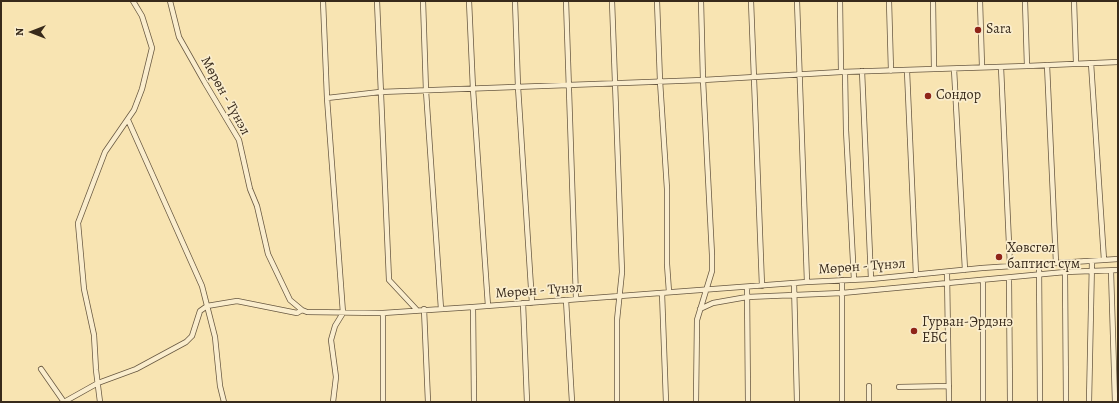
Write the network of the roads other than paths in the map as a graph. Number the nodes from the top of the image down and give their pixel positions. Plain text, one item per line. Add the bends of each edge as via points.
1 (133, 1) edge
2 (170, 1) edge
3 (323, 1) edge
4 (377, 1) edge
5 (423, 1) edge
6 (469, 1) edge
7 (515, 1) edge
8 (566, 1) edge
9 (612, 1) edge
10 (657, 1) edge
11 (701, 1) edge
12 (751, 1) edge
13 (797, 1) edge
14 (840, 1) edge
15 (889, 1) edge
16 (933, 1) edge
17 (980, 1) edge
18 (1025, 1) edge
19 (1074, 1) edge
20 (1118, 62) edge
21 (1076, 63) junction
22 (1091, 63) junction
23 (1047, 65) junction
24 (1027, 66) junction
25 (982, 67) junction
26 (1001, 67) junction
27 (954, 69) junction
28 (934, 70) junction
29 (862, 71) junction
30 (891, 71) junction
31 (907, 71) junction
32 (843, 72) junction
33 (800, 75) junction
34 (754, 77) junction
35 (703, 80) junction
36 (660, 81) junction
37 (615, 83) junction
38 (569, 85) junction
39 (518, 87) junction
40 (473, 89) junction
41 (426, 91) junction
42 (380, 92) junction
43 (327, 98) junction
44 (128, 120) junction
45 (1118, 259) edge
46 (1104, 260) junction
47 (1092, 261) junction
48 (1056, 263) junction
49 (1040, 264) junction
50 (1010, 266) junction
51 (965, 270) junction
52 (1118, 270) edge
53 (1092, 271) junction
54 (1111, 271) junction
55 (1065, 272) junction
56 (947, 273) junction
57 (1040, 274) junction
58 (916, 275) junction
59 (1009, 278) junction
60 (871, 279) junction
61 (842, 280) junction
62 (854, 280) junction
63 (983, 281) junction
64 (807, 282) junction
65 (947, 282) junction
66 (794, 283) junction
67 (762, 286) junction
68 (747, 288) junction
69 (706, 290) junction
70 (670, 292) junction
71 (662, 293) junction
72 (842, 293) junction
73 (794, 295) junction
74 (619, 296) junction
75 (747, 297) junction
76 (576, 299) junction
77 (566, 300) junction
78 (523, 303) junction
79 (532, 303) junction
80 (207, 306) junction
81 (488, 306) junction
82 (473, 307) junction
83 (416, 309) junction
84 (424, 309) junction
85 (441, 309) junction
86 (700, 309) junction
87 (302, 310) junction
88 (343, 313) junction
89 (383, 313) junction
90 (41, 369) dead end
91 (98, 383) junction
92 (869, 386) dead end
93 (949, 386) junction
94 (899, 387) dead end
95 (64, 402) edge
96 (100, 402) edge
97 (224, 402) edge
98 (333, 402) edge
99 (383, 402) edge
100 (428, 402) edge
101 (474, 402) edge
102 (526, 402) edge
103 (572, 402) edge
104 (617, 402) edge
105 (666, 402) edge
106 (696, 402) edge
107 (748, 402) edge
108 (797, 402) edge
109 (842, 402) edge
110 (869, 402) edge
111 (950, 402) edge
112 (983, 402) edge
113 (1010, 402) edge
114 (1040, 402) edge
115 (1066, 402) edge
116 (1089, 402) edge
117 (1115, 402) edge

1 - 44 street via 142,16 152,48 142,89
2 - 87 street, Мөрөн - Түнэл via 179,37 239,140 268,254 290,300
3 - 43 street
4 - 42 street
5 - 41 street
6 - 40 street
7 - 39 street
8 - 38 street
9 - 37 street
10 - 36 street
11 - 35 street
12 - 34 street
13 - 33 street
14 - 32 street
15 - 30 street
16 - 28 street
17 - 25 street
18 - 24 street
19 - 21 street
20 - 22 street
21 - 22 street
21 - 23 street
22 - 46 street
23 - 24 street
23 - 48 street
24 - 26 street
25 - 26 street
25 - 27 street
26 - 50 street
27 - 28 street
27 - 51 street
28 - 31 street
29 - 30 street
29 - 32 street
29 - 60 street
30 - 31 street
31 - 58 street
32 - 33 street
32 - 62 street
33 - 34 street
33 - 64 street
34 - 35 street
34 - 67 street
35 - 36 street
35 - 69 street via 712,255 712,271
36 - 37 street
36 - 70 street
37 - 38 street
37 - 74 street via 622,272
38 - 39 street
38 - 76 street
39 - 40 street
39 - 79 street
40 - 41 street
40 - 81 street
41 - 42 street
41 - 85 street
42 - 43 street
42 - 83 street via 389,280
43 - 88 street
44 - 80 street via 202,286
44 - 91 street via 105,152 78,223 84,289 94,335
45 - 46 street, Мөрөн - Түнэл
46 - 47 street, Мөрөн - Түнэл
47 - 48 street, Мөрөн - Түнэл
47 - 53 street
48 - 49 street, Мөрөн - Түнэл
49 - 50 street, Мөрөн - Түнэл
49 - 57 street
50 - 51 street, Мөрөн - Түнэл
51 - 56 street, Мөрөн - Түнэл
52 - 54 street
53 - 54 street
53 - 55 street
53 - 116 street
54 - 117 street
55 - 57 street
55 - 115 street
56 - 58 street, Мөрөн - Түнэл
56 - 65 street
57 - 59 street
57 - 114 street
58 - 60 street, Мөрөн - Түнэл
59 - 63 street
59 - 113 street
60 - 62 street, Мөрөн - Түнэл
61 - 62 street, Мөрөн - Түнэл
61 - 64 street, Мөрөн - Түнэл
61 - 72 street
63 - 65 street
63 - 112 street
64 - 66 street, Мөрөн - Түнэл
65 - 72 street
65 - 93 street
66 - 67 street, Мөрөн - Түнэл
66 - 73 street
67 - 68 street, Мөрөн - Түнэл
68 - 69 street, Мөрөн - Түнэл
68 - 75 street
69 - 70 street, Мөрөн - Түнэл
69 - 86 street
70 - 71 street, Мөрөн - Түнэл
71 - 74 street, Мөрөн - Түнэл
71 - 105 street
72 - 73 street
72 - 109 street
73 - 75 street
73 - 108 street
74 - 76 street, Мөрөн - Түнэл
74 - 104 street
75 - 86 street via 713,303
75 - 107 street
76 - 77 street, Мөрөн - Түнэл
77 - 79 street, Мөрөн - Түнэл
77 - 103 street
78 - 79 street, Мөрөн - Түнэл
78 - 81 street, Мөрөн - Түнэл
78 - 102 street
80 - 87 street via 237,302 297,313
80 - 91 street via 200,311 192,336 186,342 136,369
80 - 97 street via 215,337
81 - 82 street, Мөрөн - Түнэл
82 - 85 street, Мөрөн - Түнэл
82 - 101 street
83 - 84 street, Мөрөн - Түнэл
83 - 89 street, Мөрөн - Түнэл
84 - 85 street, Мөрөн - Түнэл
84 - 100 street
86 - 106 street via 697,320
87 - 88 street, Мөрөн - Түнэл
88 - 89 street, Мөрөн - Түнэл
88 - 98 street via 335,326 331,340 336,377
89 - 99 street
90 - 95 street
91 - 95 street
91 - 96 street
92 - 110 street
93 - 94 street
93 - 111 street

